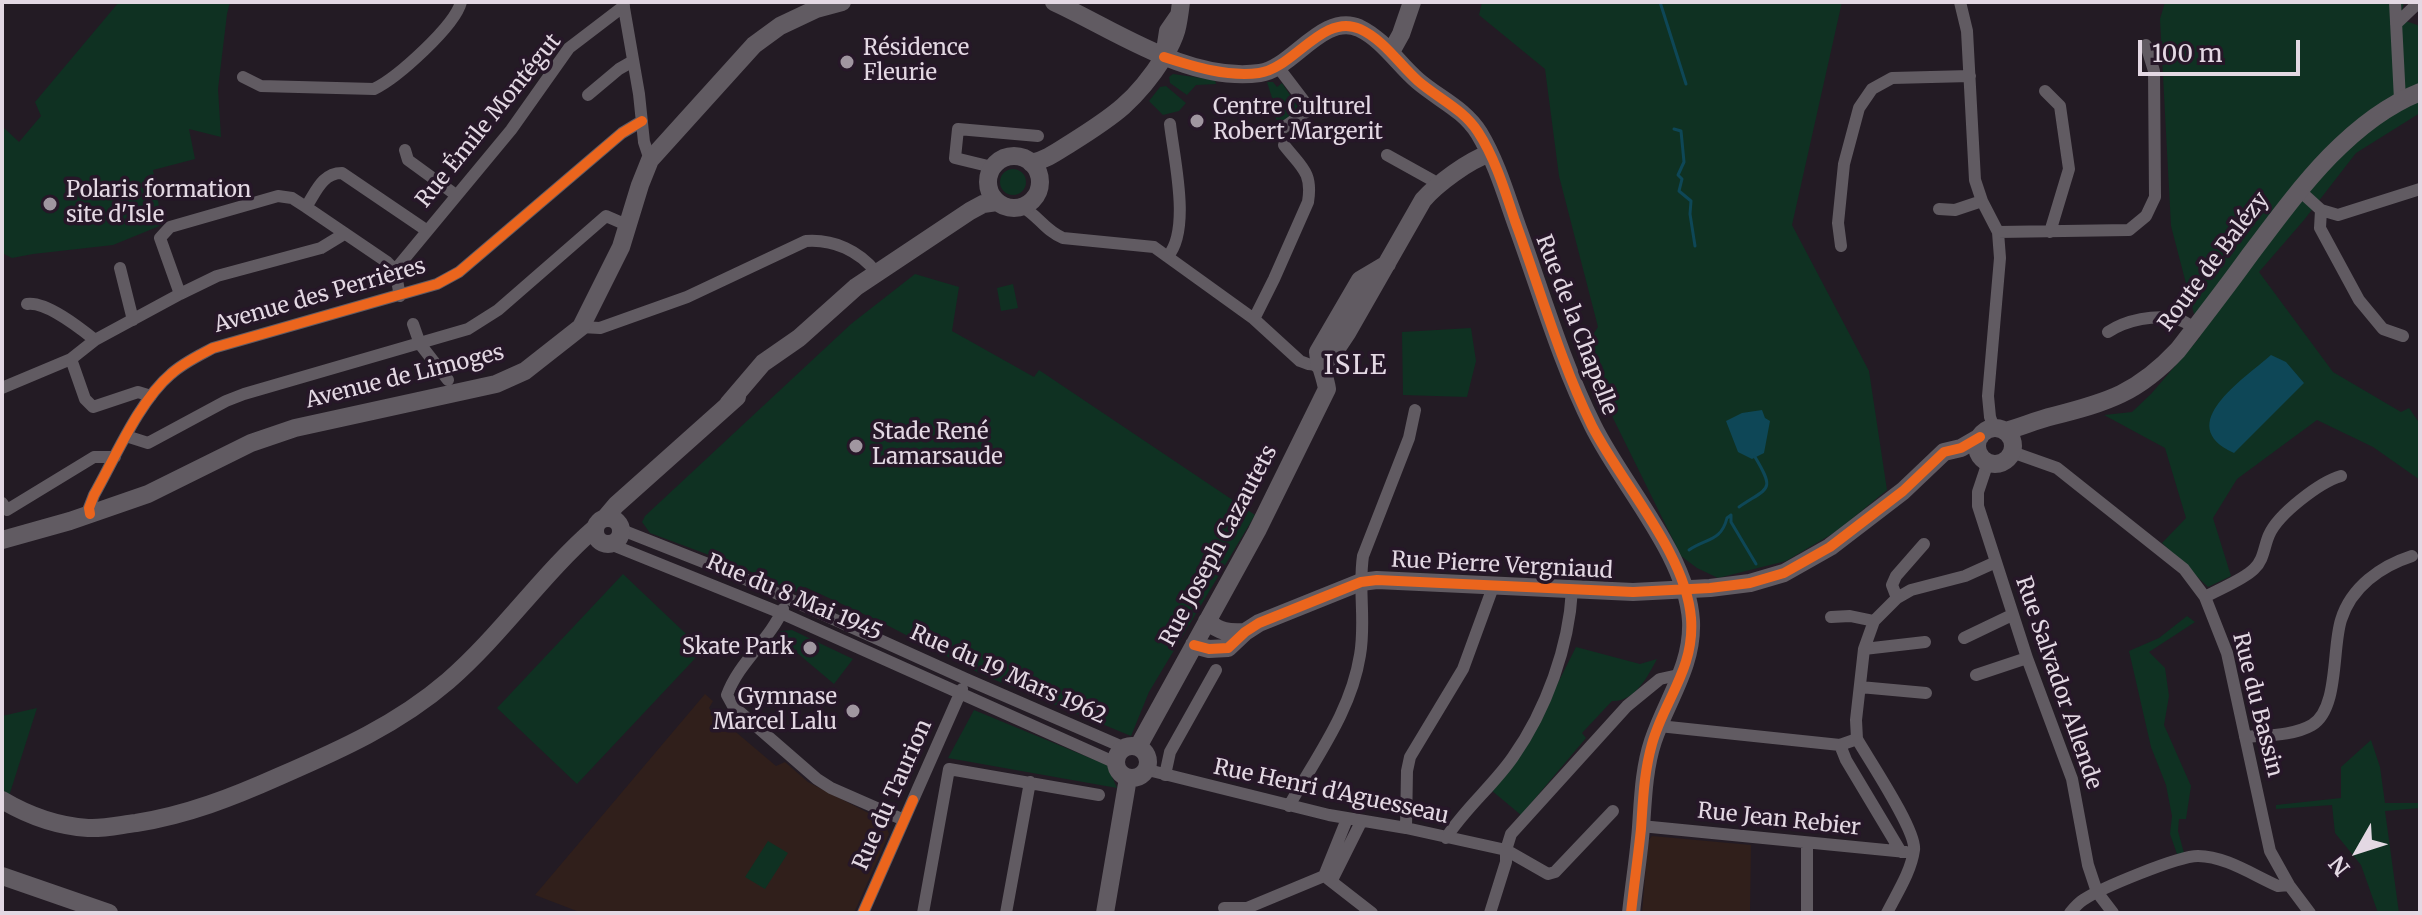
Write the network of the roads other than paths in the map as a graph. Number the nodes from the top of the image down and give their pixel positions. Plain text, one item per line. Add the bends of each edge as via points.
1 (461, 2) edge
2 (842, 2) edge
3 (1054, 2) edge
4 (1412, 2) edge
5 (1960, 2) edge
6 (2395, 2) edge
7 (2420, 3) edge
8 (623, 4) edge
9 (1180, 9) edge
10 (2396, 24) junction
11 (2146, 45) dead end
12 (1391, 52) junction
13 (1164, 57) junction
14 (633, 61) junction
15 (1278, 67) junction
16 (1970, 76) junction
17 (243, 77) dead end
18 (2045, 91) dead end
19 (2420, 92) edge
20 (588, 95) dead end
21 (2400, 100) junction
22 (642, 121) junction
23 (1170, 124) dead end
24 (1283, 128) dead end
25 (1038, 136) dead end
26 (1284, 145) dead end
27 (405, 150) dead end
28 (1489, 154) junction
29 (1387, 155) dead end
30 (650, 160) junction
31 (1039, 165) junction
32 (992, 167) junction
33 (1439, 186) junction
34 (2420, 189) edge
35 (2299, 190) junction
36 (456, 195) junction
37 (990, 199) junction
38 (1982, 201) junction
39 (306, 207) junction
40 (1029, 207) junction
41 (1939, 209) dead end
42 (2321, 210) junction
43 (629, 226) junction
44 (426, 230) junction
45 (1998, 232) junction
46 (2050, 232) junction
47 (344, 234) junction
48 (1841, 246) dead end
49 (1168, 256) junction
50 (120, 268) dead end
51 (395, 270) junction
52 (876, 272) junction
53 (180, 294) junction
54 (400, 296) junction
55 (27, 304) dead end
56 (1254, 319) junction
57 (133, 320) junction
58 (413, 324) dead end
59 (581, 327) junction
60 (2195, 328) junction
61 (2108, 332) dead end
62 (2403, 336) dead end
63 (95, 340) junction
64 (420, 344) junction
65 (71, 359) junction
66 (1319, 365) junction
67 (448, 380) dead end
68 (2, 388) edge
69 (151, 396) junction
70 (1415, 410) dead end
71 (126, 436) junction
72 (1991, 444) junction
73 (115, 457) junction
74 (2341, 476) dead end
75 (2, 503) edge
76 (90, 514) junction
77 (608, 530) junction
78 (2, 540) edge
79 (1924, 544) dead end
80 (2412, 556) dead end
81 (1996, 562) junction
82 (1361, 582) junction
83 (1493, 587) junction
84 (1686, 588) junction
85 (1572, 590) junction
86 (2205, 597) junction
87 (1897, 598) junction
88 (788, 599) junction
89 (781, 613) junction
90 (2012, 615) junction
91 (1831, 617) dead end
92 (1207, 621) junction
93 (1874, 621) junction
94 (1245, 632) junction
95 (1964, 638) dead end
96 (1925, 642) dead end
97 (1194, 645) junction
98 (1864, 649) junction
99 (2027, 658) junction
100 (1216, 670) dead end
101 (1683, 674) junction
102 (1976, 675) dead end
103 (966, 679) junction
104 (1860, 687) junction
105 (960, 693) junction
106 (1926, 693) dead end
107 (1659, 726) junction
108 (2245, 737) junction
109 (1857, 739) junction
110 (1840, 745) junction
111 (1127, 759) junction
112 (1156, 772) junction
113 (1030, 782) junction
114 (1099, 795) dead end
115 (2, 800) edge
116 (1289, 806) junction
117 (1613, 811) dead end
118 (1347, 819) junction
119 (904, 820) junction
120 (1361, 822) junction
121 (1641, 826) junction
122 (1406, 828) junction
123 (1446, 838) junction
124 (1807, 843) junction
125 (1506, 850) junction
126 (1908, 852) junction
127 (2, 876) edge
128 (1328, 878) junction
129 (2289, 885) junction
130 (2097, 892) junction
131 (1224, 908) dead end
132 (1246, 910) edge
133 (109, 913) edge
134 (863, 913) edge
135 (923, 913) edge
136 (1006, 913) edge
137 (1105, 913) edge
138 (1372, 913) edge
139 (1490, 913) edge
140 (1631, 913) edge
141 (1807, 913) edge
142 (1887, 913) edge
143 (2070, 913) edge
144 (2113, 913) edge
145 (2310, 913) edge

1 - 17 street via 448,25 390,81 374,89 261,86
2 - 30 main road, Avenue de Limoges via 780,26 754,45
3 - 13 main road
4 - 12 main road
5 - 16 street
6 - 10 street
7 - 10 street
8 - 14 street
8 - 36 street, Rue Émile Montégut via 569,48
9 - 13 main road via 1168,31
10 - 21 street
11 - 46 street via 2154,71 2155,197 2146,216 2129,230
12 - 15 main road, Rue de la Chapelle via 1363,30 1346,25 1310,41
12 - 28 main road, Rue de la Chapelle via 1418,81 1462,112
13 - 15 main road via 1227,74
13 - 31 main road via 1119,112
14 - 20 street
14 - 22 street
15 - 24 street via 1310,109
16 - 38 street via 1975,180
16 - 48 street via 1892,78 1872,89 1859,108 1844,164
18 - 46 street via 2060,106 2069,169
19 - 21 main road, Route de Balézy
21 - 35 main road, Route de Balézy via 2343,144
22 - 30 street
22 - 54 street, Avenue des Perrières via 459,272
23 - 49 street via 1180,216 1179,237
25 - 32 street via 958,129 955,158
26 - 56 street via 1307,174 1310,188
27 - 36 street via 408,160
28 - 33 main road, Rue Joseph Cazautets
28 - 84 main road, Rue de la Chapelle via 1588,415
29 - 33 street
30 - 43 main road, Avenue de Limoges
31 - 32 main road via 1014,156
31 - 40 main road via 1039,184
32 - 37 main road
33 - 66 main road, Rue Joseph Cazautets via 1423,200 1387,264 1360,280 1318,352
34 - 42 street via 2338,215
35 - 42 street
35 - 60 main road, Route de Balézy
36 - 44 street, Rue Émile Montégut
37 - 40 main road via 1008,207
37 - 52 main road
38 - 41 street
38 - 45 street
39 - 44 street via 326,177 342,173
39 - 47 street
39 - 53 street via 278,196 170,227 160,238
40 - 49 street via 1050,233 1063,238 1154,247
42 - 62 street via 2320,228 2359,300 2383,329
43 - 59 main road, Avenue de Limoges
43 - 64 street via 606,216 484,320
44 - 51 street, Rue Émile Montégut
45 - 46 street
45 - 72 street via 1988,396
47 - 51 street
47 - 53 street via 321,248 217,276
49 - 56 street
50 - 57 street
51 - 54 street
52 - 59 street via 844,247 806,241 687,297 600,328
52 - 77 main road via 763,363 728,404 628,494
53 - 57 street
54 - 69 street, Avenue des Perrières via 213,348 169,375
55 - 63 street via 37,302
56 - 66 street via 1300,361
57 - 63 street
58 - 64 street
59 - 76 main road, Avenue de Limoges via 525,371 496,384 295,428
60 - 61 street via 2179,319 2157,318 2120,324
60 - 72 main road, Route de Balézy via 2161,368 2134,388 2108,401 2037,420
63 - 65 street
64 - 67 street
64 - 71 street via 244,394 148,443
65 - 68 street
65 - 69 street via 93,407 138,392
66 - 92 main road, Rue Joseph Cazautets via 1327,389
69 - 71 street, Avenue des Perrières
70 - 82 street via 1363,556
71 - 73 street, Avenue des Perrières
72 - 81 street, Rue Salvador Allende via 1978,506
72 - 84 main road, Rue Pierre Vergniaud via 1944,452 1830,547 1784,573 1750,583
72 - 86 street, Rue du Bassin via 2057,468 2184,569
73 - 75 street via 94,457 7,510
73 - 76 street, Avenue des Perrières
74 - 86 street via 2327,480 2278,520 2255,569
76 - 78 main road, Avenue de Limoges
77 - 88 street, Rue du 19 Mars 1962
77 - 89 street, Rue du 8 Mai 1945
77 - 115 main road via 573,550 439,688 381,729 298,769 208,806 122,825 65,825
79 - 87 street via 1896,576 1892,585
80 - 108 street via 2372,575 2353,596 2341,620 2324,714 2313,725 2294,731
81 - 87 street
81 - 90 street, Rue Salvador Allende
82 - 83 main road, Rue Pierre Vergniaud
82 - 94 main road, Rue Pierre Vergniaud
82 - 116 street via 1361,653 1354,684 1341,718
83 - 85 main road, Rue Pierre Vergniaud
83 - 122 street via 1463,669 1410,757
84 - 85 main road, Rue Pierre Vergniaud
84 - 101 main road, Rue de la Chapelle via 1691,635
85 - 123 street via 1570,617 1548,694 1514,756
86 - 108 street, Rue du Bassin via 2227,653
87 - 93 street
88 - 89 street
88 - 103 street, Rue du 19 Mars 1962
89 - 105 street, Rue du 8 Mai 1945
89 - 119 street via 733,678 727,695 733,706 817,779
90 - 95 street
90 - 99 street, Rue Salvador Allende
91 - 93 street
92 - 94 main road via 1226,633
92 - 97 main road, Rue Joseph Cazautets
93 - 98 street
94 - 97 main road via 1228,648
96 - 98 street
97 - 111 main road, Rue Joseph Cazautets
98 - 104 street
99 - 102 street
99 - 130 street, Rue Salvador Allende via 2072,779
100 - 112 street
101 - 107 main road, Rue de la Chapelle
101 - 125 street via 1660,679 1627,706 1511,834
103 - 105 street
103 - 111 street, Rue du 19 Mars 1962
104 - 106 street
104 - 109 street
105 - 111 street, Rue du 8 Mai 1945
105 - 119 street, Rue du Taurion
107 - 110 street
107 - 121 main road, Rue de la Chapelle via 1645,772
108 - 129 street, Rue du Bassin via 2270,851
109 - 110 street
109 - 126 street via 1911,833
110 - 126 street
111 - 112 main road via 1148,757
111 - 137 main road, Rue Joseph Cazautets
112 - 116 street, Rue Henri d'Aguesseau
113 - 114 street
113 - 135 street via 949,769
113 - 136 street
116 - 118 street, Rue Henri d'Aguesseau
117 - 125 street, Rue Henri d'Aguesseau via 1555,872 1548,874
118 - 120 street, Rue Henri d'Aguesseau
118 - 128 street
119 - 134 street, Rue du Taurion
120 - 122 street, Rue Henri d'Aguesseau
120 - 128 street
121 - 124 street, Rue Jean Rebier
121 - 140 main road, Rue de la Chapelle
122 - 123 street, Rue Henri d'Aguesseau
123 - 125 street, Rue Henri d'Aguesseau
124 - 126 street, Rue Jean Rebier
124 - 141 street
125 - 139 street
126 - 142 street via 1904,878
127 - 133 main road
128 - 132 street
128 - 138 street
129 - 130 street via 2278,886 2219,859 2197,856
129 - 145 street, Rue du Bassin
130 - 143 street
130 - 144 street, Rue Salvador Allende
131 - 132 street

